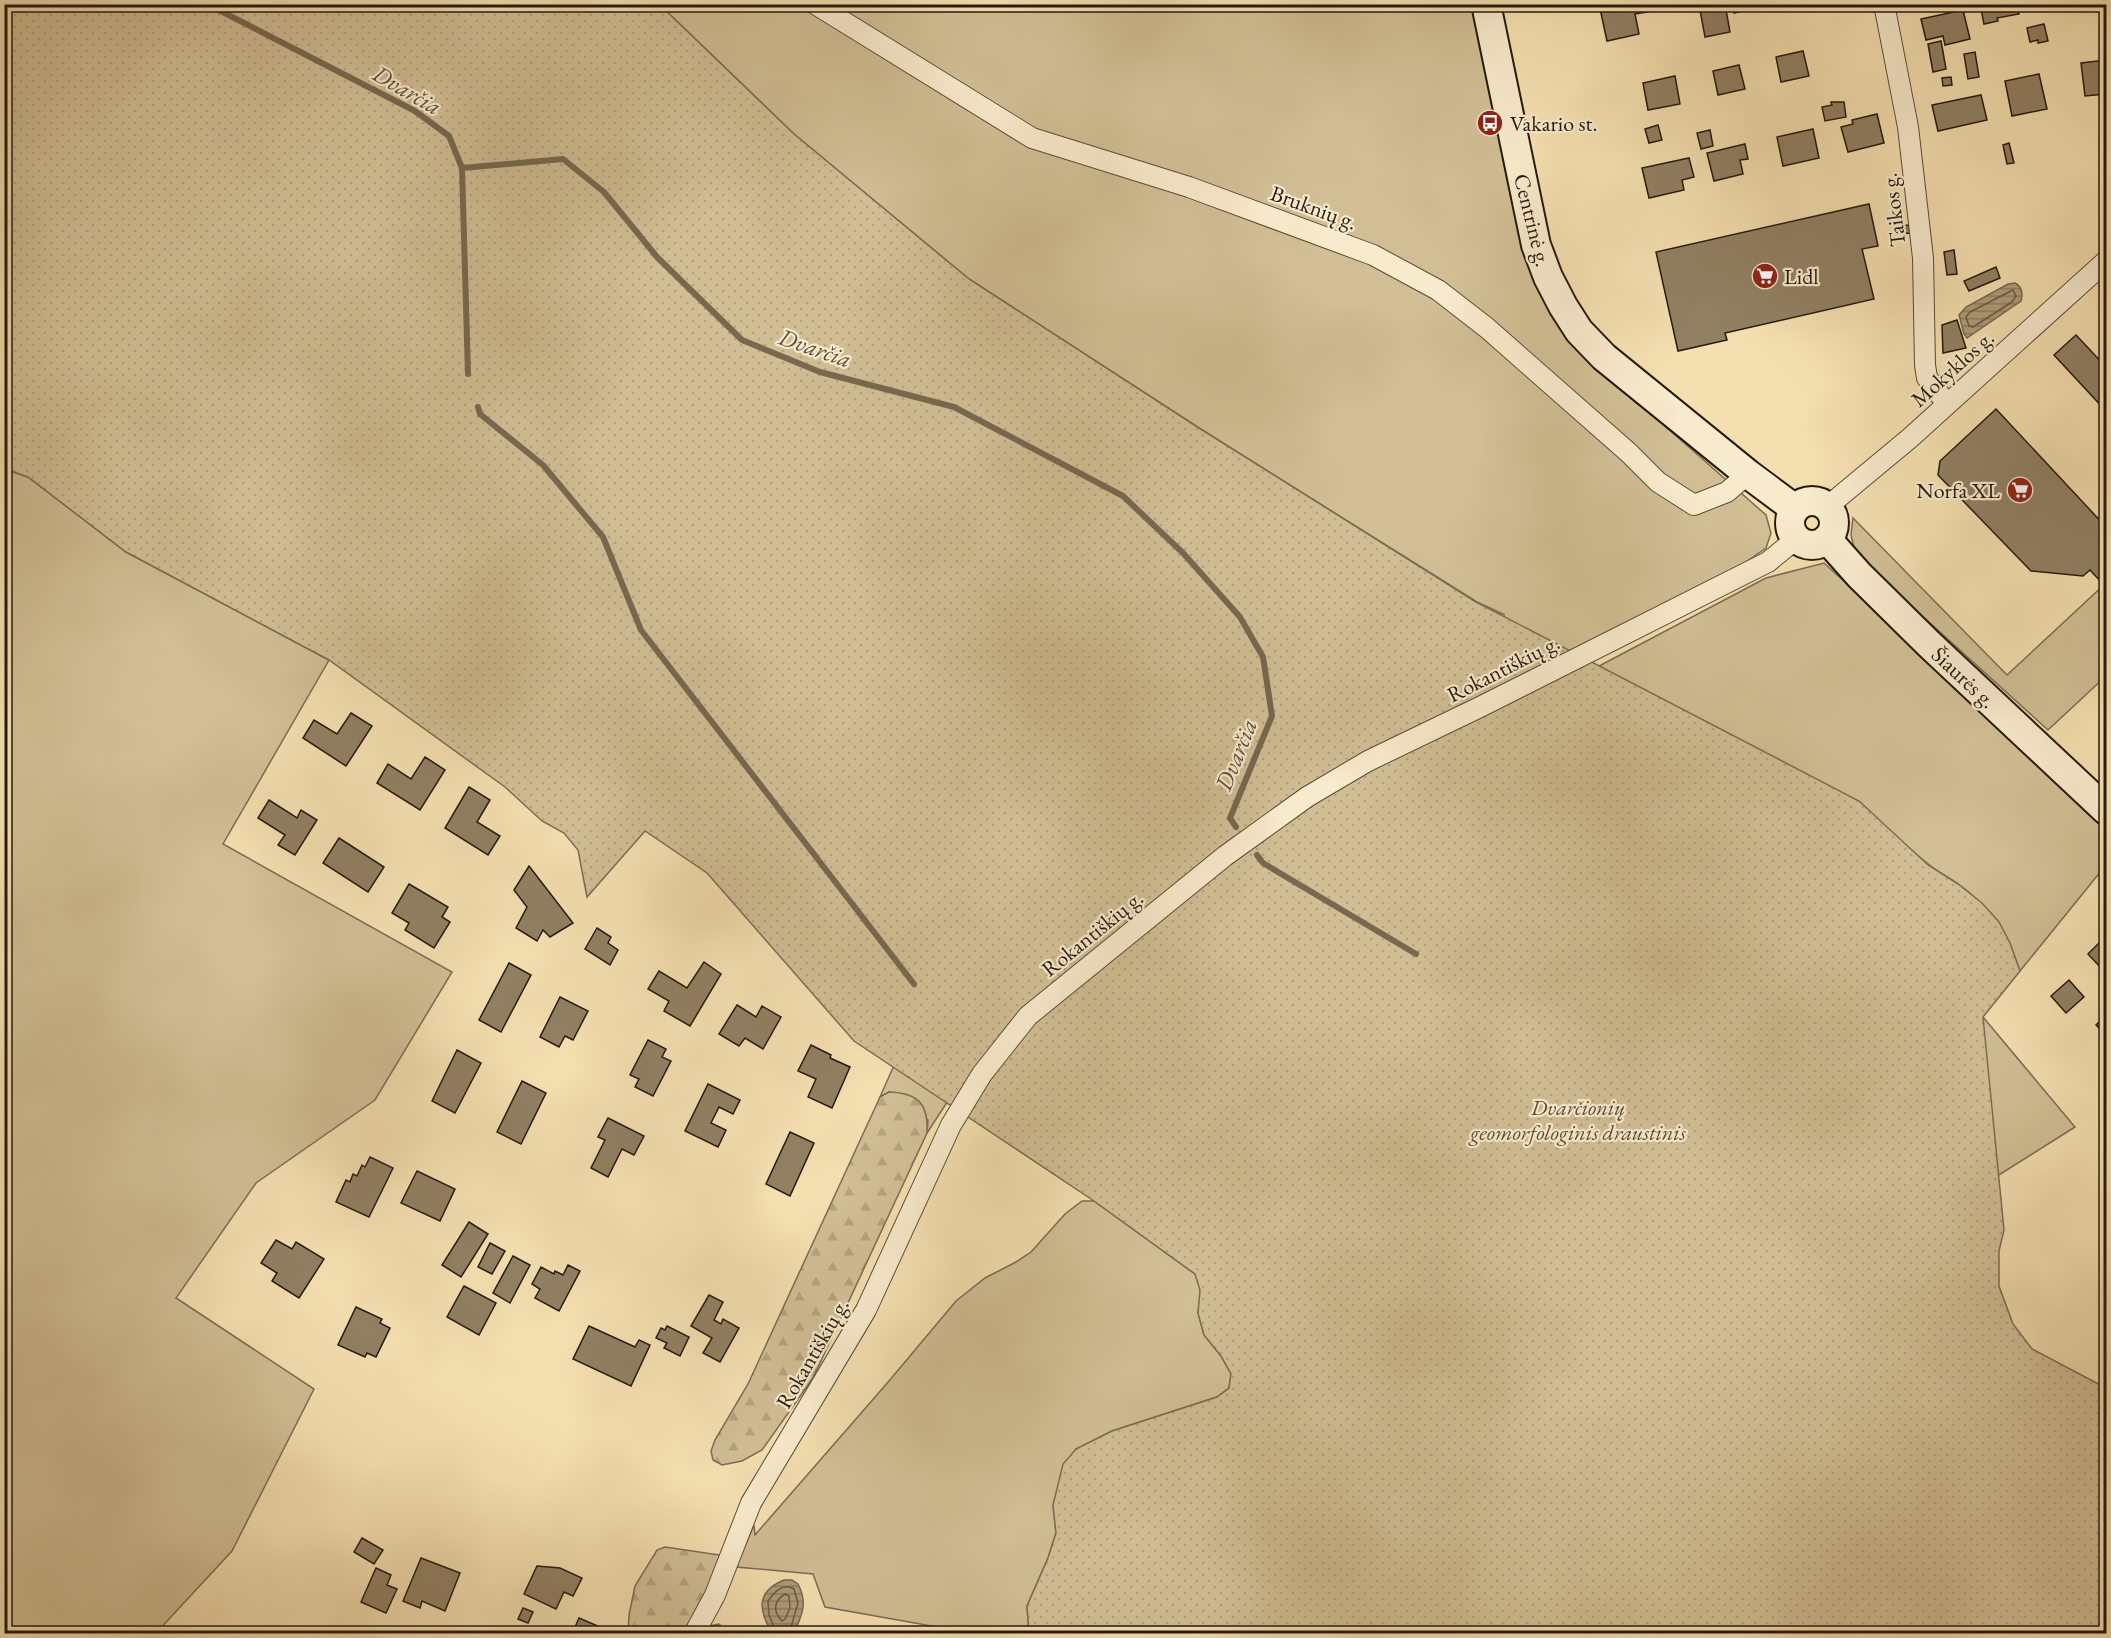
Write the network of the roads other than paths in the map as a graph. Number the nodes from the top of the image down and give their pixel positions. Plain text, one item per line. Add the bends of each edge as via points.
1 (815, 4) edge
2 (1486, 4) edge
3 (1884, 4) edge
4 (2106, 261) edge
5 (1947, 404) junction
6 (1748, 474) junction
7 (1827, 507) junction
8 (1795, 508) junction
9 (1796, 539) junction
10 (1827, 539) junction
11 (2106, 810) edge
12 (694, 1634) edge

1 - 6 street, Bruknių g. via 1032,138 1189,187 1373,255 1438,290 1487,328 1658,482 1694,505 1727,492
2 - 6 main road, Centrinė g. via 1536,245 1563,306 1579,331 1604,357
3 - 5 street, Taikos g. via 1908,127 1923,258 1924,365 1927,378
4 - 5 street, Mokyklos g.
5 - 7 street, Mokyklos g.
6 - 8 main road, Centrinė g.
7 - 8 main road via 1809,502
7 - 10 main road via 1834,525
8 - 9 main road via 1790,521
9 - 10 main road via 1814,545
9 - 12 street, Rokantiškių g. via 1768,562 1368,761 1307,797 1225,856 1028,1016 982,1074 951,1125 866,1310 751,1503 715,1594
10 - 11 main road, Šiaurės g. via 1929,644

